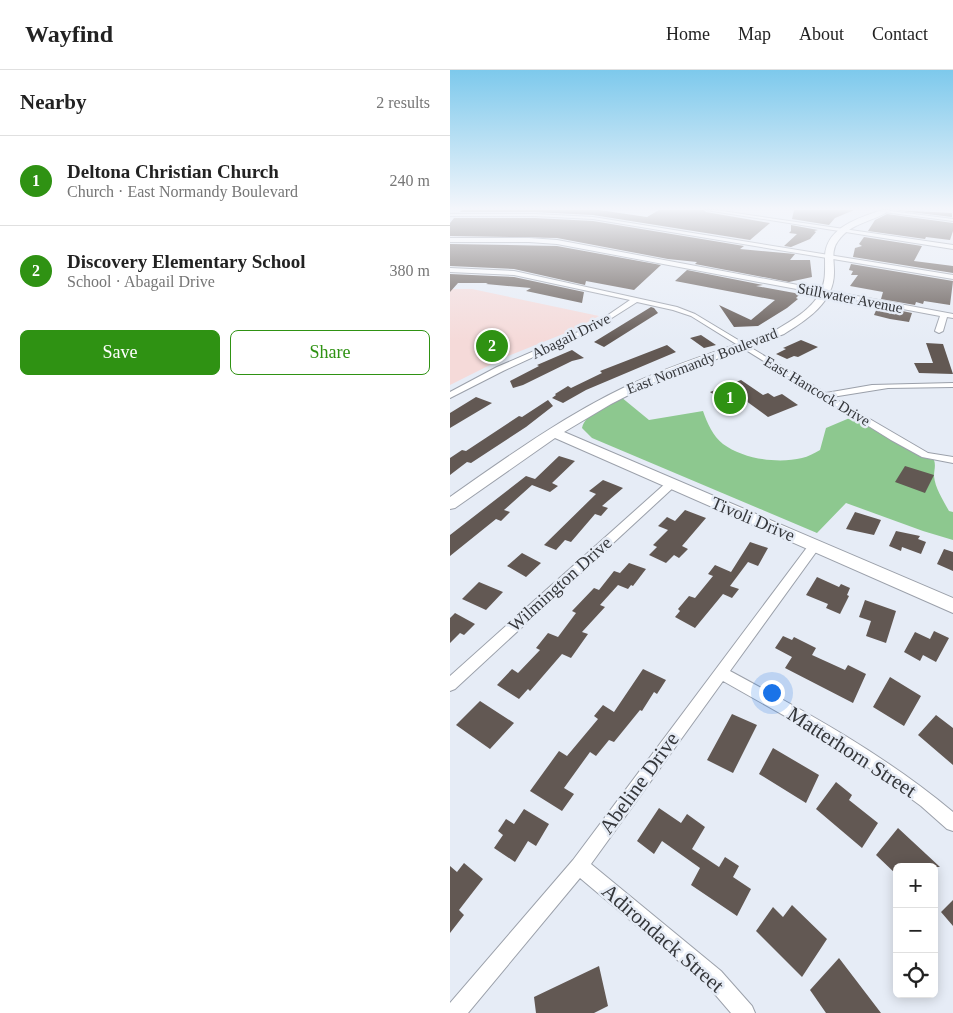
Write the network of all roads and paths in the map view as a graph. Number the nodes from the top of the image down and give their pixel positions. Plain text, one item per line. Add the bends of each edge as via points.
1 (619, 254) edge
2 (811, 254) edge
3 (830, 254) edge
4 (829, 257) junction
5 (450, 270) edge
6 (953, 277) edge
7 (826, 294) junction
8 (636, 299) junction
9 (944, 315) junction
10 (953, 316) edge
11 (939, 331) dead end
12 (744, 346) junction
13 (953, 385) edge
14 (450, 395) edge
15 (824, 396) junction
16 (553, 432) junction
17 (953, 460) edge
18 (670, 484) junction
19 (450, 504) edge
20 (815, 546) junction
21 (953, 606) edge
22 (720, 672) junction
23 (450, 685) edge
24 (953, 823) edge
25 (579, 866) junction
26 (455, 1013) edge
27 (745, 1013) edge

1 - 7 street, Stillwater Avenue
2 - 4 street
3 - 4 street
4 - 6 street
4 - 7 street via 830,283
5 - 8 street, East Hancock Drive via 514,273
7 - 9 street, Stillwater Avenue
7 - 12 street, East Normandy Boulevard via 780,332
8 - 12 street, East Hancock Drive via 675,308
8 - 14 street, Abagail Drive via 594,327
9 - 10 street, Stillwater Avenue
9 - 11 street
12 - 15 street, East Hancock Drive
12 - 16 street, East Normandy Boulevard via 632,388
13 - 15 street via 886,385 849,389
15 - 17 street, East Hancock Drive via 925,455
16 - 18 street, Tivoli Drive
16 - 19 street, East Normandy Boulevard
18 - 20 street, Tivoli Drive
18 - 23 street, Wilmington Drive
20 - 21 street, Tivoli Drive
20 - 22 street, Abeline Drive
22 - 24 street, Matterhorn Street via 856,750 930,802
22 - 25 street, Abeline Drive
25 - 26 street, Abeline Drive
25 - 27 street, Adirondack Street via 714,978

